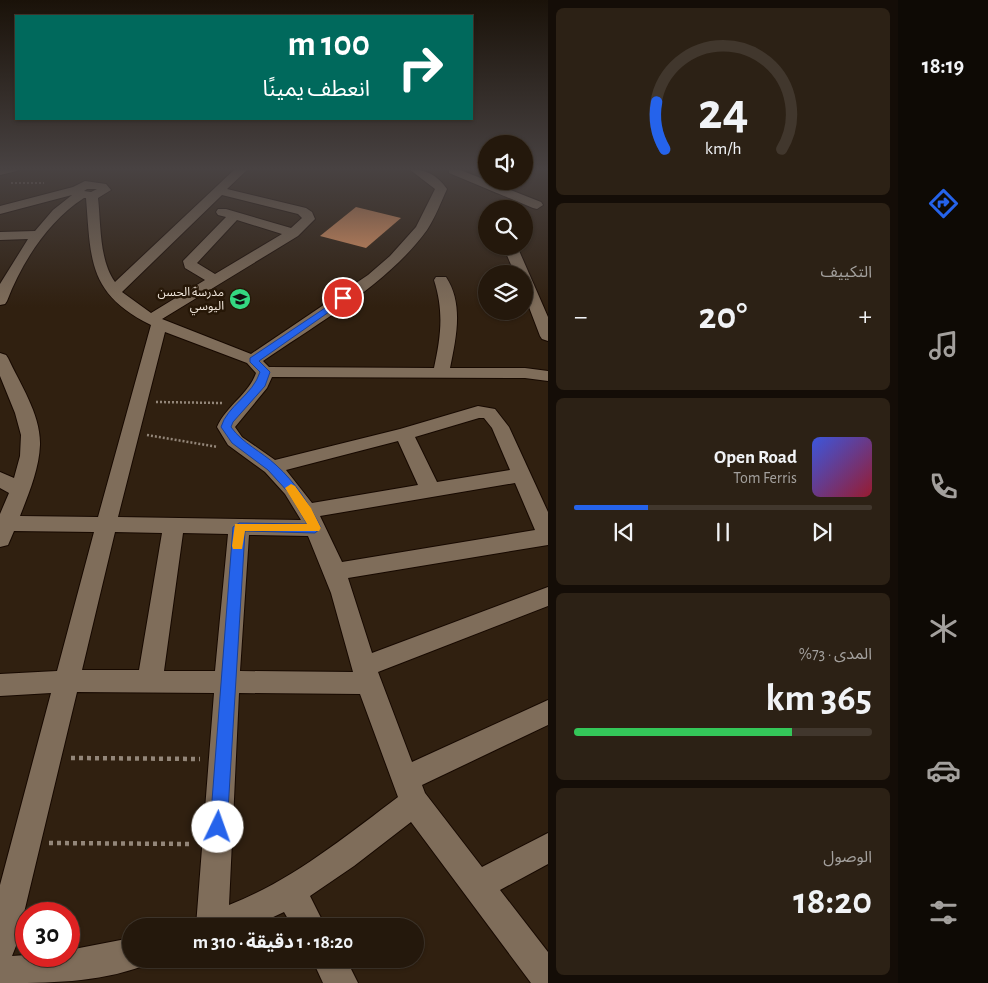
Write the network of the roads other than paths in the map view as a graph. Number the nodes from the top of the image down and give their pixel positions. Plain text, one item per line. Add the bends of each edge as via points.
1 (57, 215) edge
2 (91, 215) edge
3 (195, 215) edge
4 (230, 215) edge
5 (308, 215) edge
6 (429, 215) edge
7 (234, 216) junction
8 (293, 233) junction
9 (39, 235) junction
10 (3, 238) edge
11 (215, 280) junction
12 (442, 280) dead end
13 (114, 291) junction
14 (533, 299) edge
15 (0, 301) edge
16 (155, 321) junction
17 (548, 336) edge
18 (0, 358) edge
19 (259, 366) junction
20 (441, 372) junction
21 (548, 376) edge
22 (404, 434) junction
23 (263, 461) junction
24 (522, 475) junction
25 (0, 479) edge
26 (19, 490) junction
27 (431, 491) junction
28 (543, 514) edge
29 (311, 519) junction
30 (106, 525) junction
31 (174, 526) junction
32 (239, 527) junction
33 (3, 531) edge
34 (548, 536) edge
35 (334, 572) junction
36 (548, 596) edge
37 (367, 675) junction
38 (67, 681) junction
39 (227, 681) junction
40 (150, 682) junction
41 (0, 686) edge
42 (548, 712) edge
43 (409, 790) junction
44 (548, 848) edge
45 (476, 886) junction
46 (290, 892) junction
47 (214, 918) edge
48 (232, 918) edge
49 (305, 918) edge
50 (0, 946) edge
51 (122, 956) edge
52 (333, 968) edge
53 (0, 974) edge
54 (548, 979) edge
55 (341, 983) edge

1 - 9 street
2 - 13 street via 98,254 106,280
3 - 13 street
4 - 7 street
5 - 8 street via 308,221
6 - 19 street via 422,228 395,259
7 - 8 street
7 - 11 street via 190,261 193,268
8 - 11 street
9 - 10 street
9 - 15 street via 8,279
11 - 16 street
12 - 20 street via 449,297 451,317
13 - 16 street via 130,307
14 - 17 street
16 - 19 street
16 - 30 street
18 - 26 street via 27,421 31,443
19 - 20 street
19 - 23 street via 261,384 226,427 235,441
20 - 21 street
22 - 23 street
22 - 24 street via 478,412 489,413 500,427
22 - 27 street
23 - 29 street via 292,489
24 - 27 street
24 - 28 street
25 - 26 street
26 - 33 street
27 - 29 street
28 - 34 street
29 - 32 street
29 - 35 street
30 - 31 street
30 - 33 street
30 - 38 street
31 - 32 street
31 - 40 street
32 - 39 street
34 - 35 street
35 - 37 street
36 - 37 street
37 - 39 street
37 - 43 street
38 - 40 street
38 - 41 street
38 - 50 street
39 - 40 street
39 - 47 street
42 - 43 street
43 - 45 street
43 - 46 street via 359,845
44 - 45 street
45 - 54 street
46 - 48 street
46 - 49 street
51 - 53 street via 72,966
52 - 55 street

